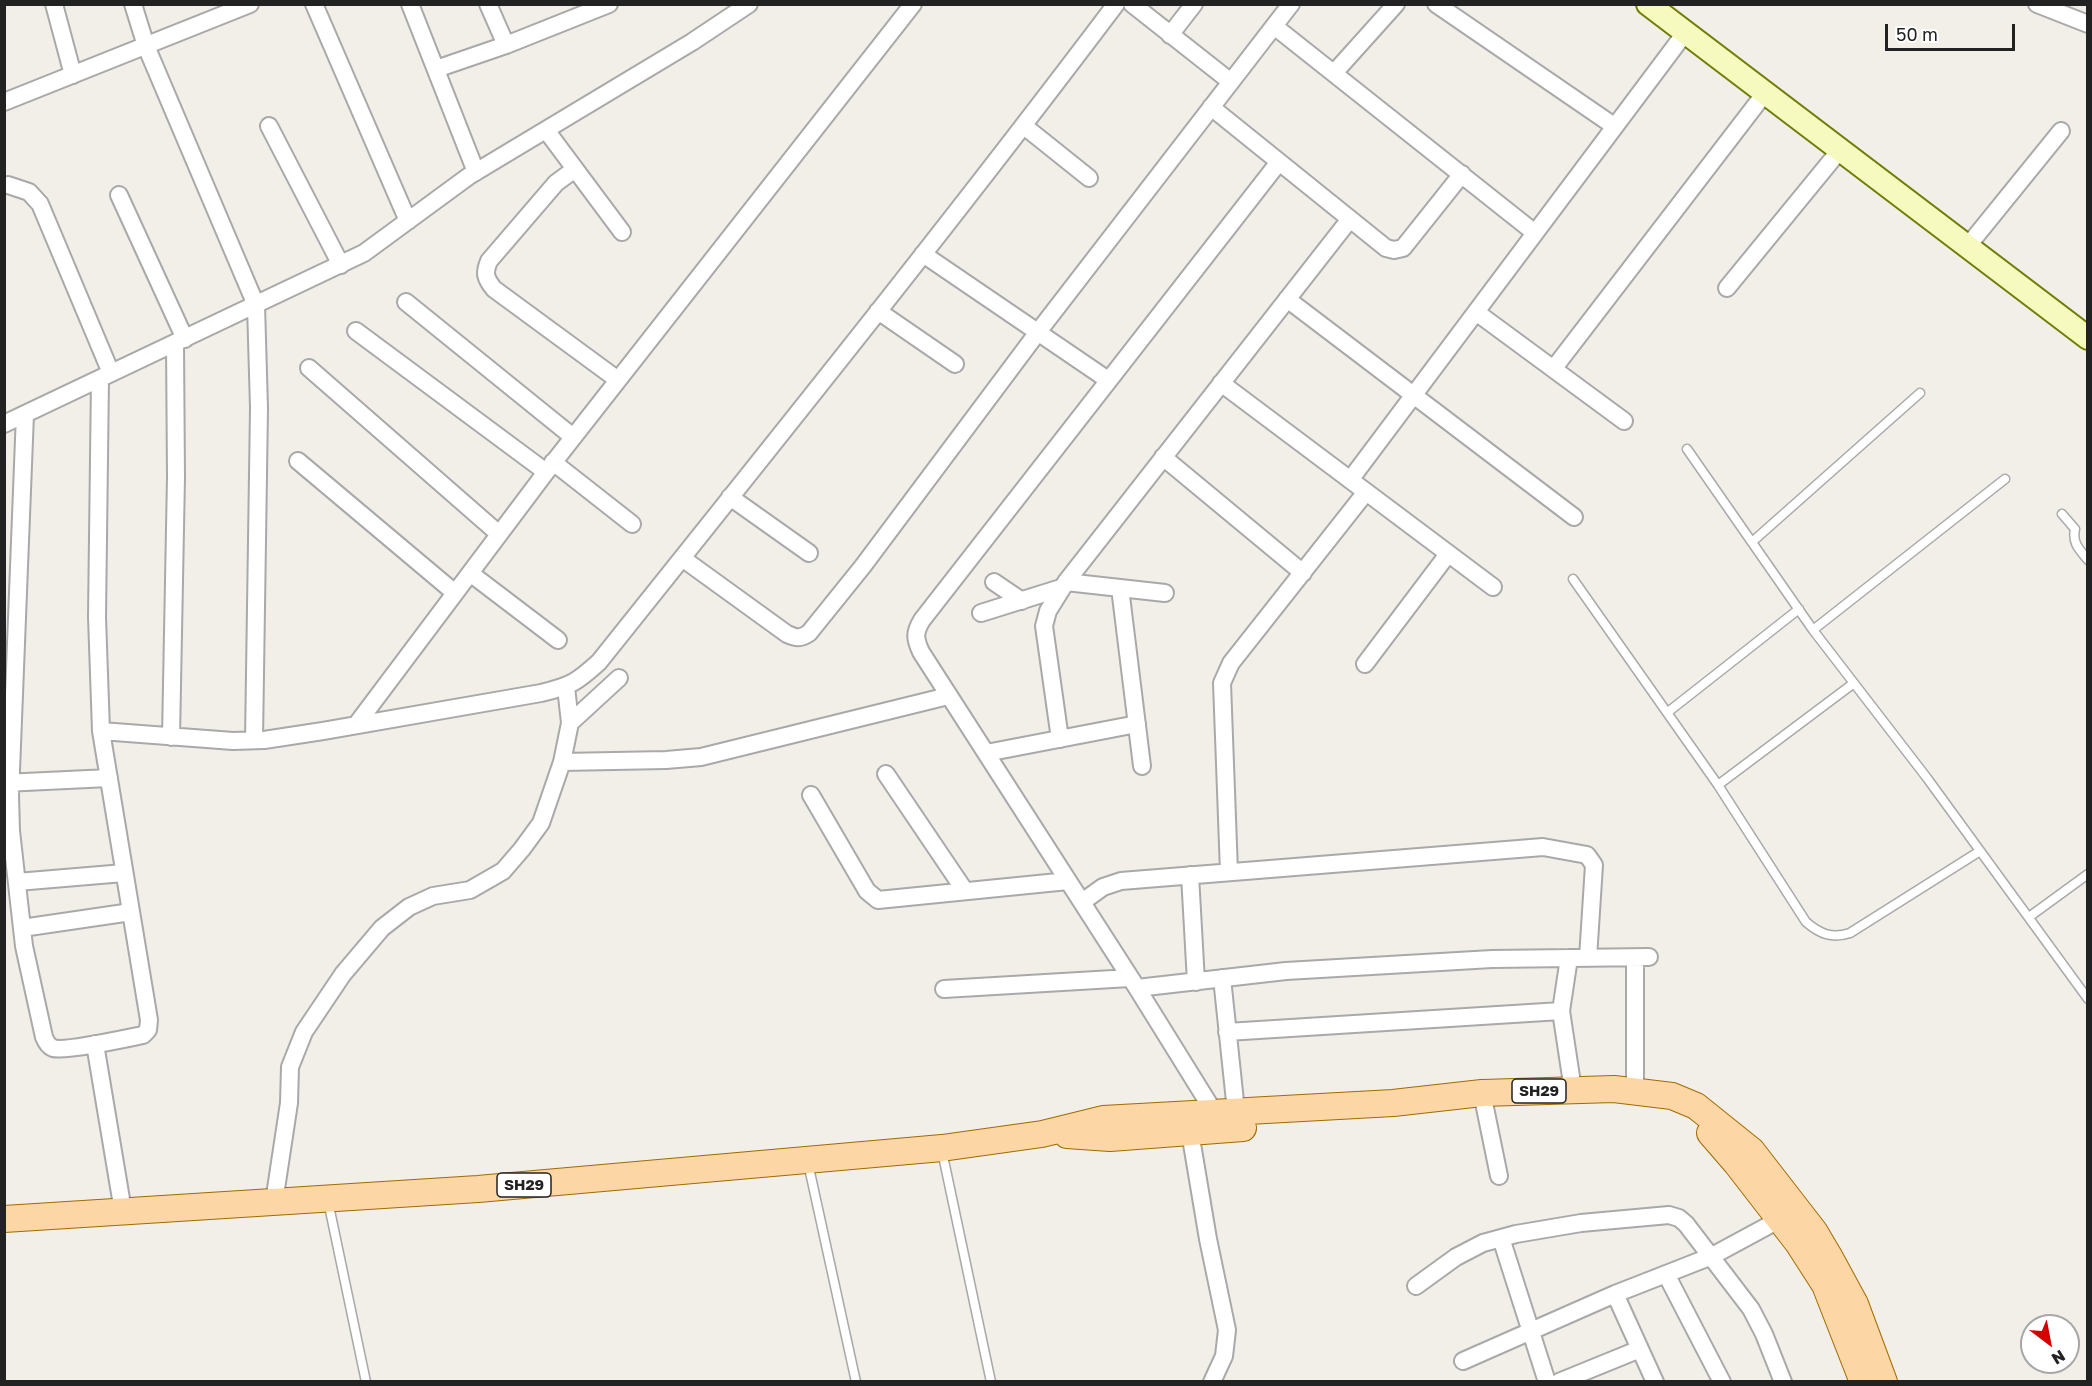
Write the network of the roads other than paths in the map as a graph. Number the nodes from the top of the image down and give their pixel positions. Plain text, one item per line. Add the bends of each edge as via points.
1 (54, 4) edge
2 (133, 4) edge
3 (250, 4) edge
4 (314, 4) edge
5 (410, 4) edge
6 (488, 4) edge
7 (609, 4) edge
8 (749, 4) edge
9 (913, 4) edge
10 (1116, 4) edge
11 (1132, 4) edge
12 (1194, 4) edge
13 (1291, 4) edge
14 (1396, 4) edge
15 (1436, 4) edge
16 (1648, 4) edge
17 (2037, 4) edge
18 (215, 11) edge
19 (2088, 24) edge
20 (1274, 26) junction
21 (1685, 33) junction
22 (1170, 35) junction
23 (506, 45) junction
24 (146, 46) junction
25 (436, 69) junction
26 (1334, 73) junction
27 (73, 75) junction
28 (1231, 82) junction
29 (1765, 93) junction
30 (4, 102) edge
31 (1211, 107) junction
32 (269, 126) dead end
33 (1024, 126) junction
34 (1614, 126) junction
35 (546, 130) junction
36 (2061, 131) dead end
37 (1839, 150) junction
38 (1279, 162) junction
39 (575, 169) junction
40 (476, 172) junction
41 (1462, 174) junction
42 (1089, 178) dead end
43 (6, 182) edge
44 (119, 195) dead end
45 (1350, 219) junction
46 (408, 221) junction
47 (622, 232) dead end
48 (1535, 233) junction
49 (1967, 247) junction
50 (923, 254) junction
51 (342, 265) junction
52 (1727, 288) dead end
53 (1287, 299) junction
54 (406, 303) dead end
55 (256, 306) junction
56 (878, 311) junction
57 (1476, 312) junction
58 (356, 331) dead end
59 (1038, 332) junction
60 (2088, 338) edge
61 (180, 341) junction
62 (955, 364) dead end
63 (309, 368) dead end
64 (1554, 369) junction
65 (106, 376) junction
66 (618, 380) junction
67 (1108, 380) junction
68 (1221, 383) junction
69 (1920, 393) dead end
70 (1413, 395) junction
71 (25, 414) junction
72 (1624, 421) dead end
73 (4, 424) edge
74 (573, 437) junction
75 (1687, 450) dead end
76 (1163, 457) junction
77 (298, 461) dead end
78 (550, 467) junction
79 (2005, 479) dead end
80 (1350, 480) junction
81 (1366, 492) junction
82 (730, 497) junction
83 (2062, 514) dead end
84 (1574, 517) dead end
85 (632, 524) dead end
86 (499, 534) junction
87 (1752, 542) junction
88 (809, 554) dead end
89 (1448, 554) junction
90 (682, 558) junction
91 (2088, 560) edge
92 (470, 573) junction
93 (1303, 573) junction
94 (1573, 579) dead end
95 (994, 582) dead end
96 (1064, 585) junction
97 (1493, 587) dead end
98 (1120, 588) junction
99 (455, 593) junction
100 (1165, 593) dead end
101 (1022, 601) junction
102 (1798, 609) junction
103 (981, 613) dead end
104 (1813, 630) junction
105 (558, 640) dead end
106 (1365, 664) dead end
107 (619, 678) dead end
108 (1854, 683) junction
109 (566, 687) junction
110 (948, 696) junction
111 (1668, 712) junction
112 (570, 723) junction
113 (1137, 724) junction
114 (356, 725) junction
115 (101, 731) junction
116 (171, 737) junction
117 (1060, 739) junction
118 (254, 740) junction
119 (986, 753) junction
120 (562, 762) junction
121 (1142, 766) dead end
122 (886, 774) dead end
123 (110, 778) junction
124 (7, 783) edge
125 (1718, 785) junction
126 (811, 795) dead end
127 (1980, 851) junction
128 (1229, 872) junction
129 (124, 873) junction
130 (2088, 874) edge
131 (1190, 875) junction
132 (1068, 881) junction
133 (17, 882) junction
134 (965, 891) junction
135 (1082, 902) junction
136 (131, 912) junction
137 (2030, 917) junction
138 (22, 928) junction
139 (1569, 958) junction
140 (1588, 958) junction
141 (1222, 978) junction
142 (1196, 982) junction
143 (1134, 983) junction
144 (944, 988) dead end
145 (2088, 999) edge
146 (1561, 1011) junction
147 (1227, 1032) junction
148 (95, 1044) junction
149 (1573, 1090) junction
150 (1635, 1092) junction
151 (1483, 1102) junction
152 (1225, 1112) junction
153 (1190, 1132) junction
154 (1042, 1134) junction
155 (942, 1148) junction
156 (807, 1160) junction
157 (1499, 1176) dead end
158 (328, 1198) junction
159 (274, 1202) junction
160 (123, 1211) junction
161 (1789, 1215) junction
162 (4, 1219) edge
163 (1501, 1238) junction
164 (1712, 1256) junction
165 (1666, 1274) junction
166 (1416, 1286) dead end
167 (1614, 1294) junction
168 (1531, 1331) junction
169 (1640, 1349) junction
170 (1463, 1361) dead end
171 (366, 1382) edge
172 (856, 1382) edge
173 (992, 1382) edge
174 (1212, 1382) edge
175 (1547, 1382) edge
176 (1559, 1382) edge
177 (1655, 1382) edge
178 (1722, 1382) edge
179 (1783, 1382) edge
180 (1863, 1382) edge
181 (1884, 1382) edge

1 - 27 street
2 - 24 street
3 - 18 street
4 - 46 street
5 - 25 street
6 - 23 street
7 - 23 street
8 - 35 street
9 - 66 street
10 - 33 street
11 - 22 street
12 - 22 street
13 - 20 street
14 - 26 street
15 - 34 street
16 - 21 main road
17 - 19 street
18 - 24 street
20 - 26 street
20 - 28 street
21 - 29 main road
21 - 34 street
22 - 28 street
23 - 25 street
24 - 27 street
24 - 55 street
25 - 40 street
26 - 41 street
27 - 30 street
28 - 31 street
29 - 37 main road
29 - 64 street
31 - 38 street
31 - 59 street
32 - 51 street
33 - 42 street
33 - 50 street
34 - 48 street
35 - 39 street
35 - 40 street
36 - 49 street
37 - 49 main road
37 - 52 street
38 - 45 street
38 - 67 street
39 - 47 street
39 - 66 street via 556,183 489,261 486,280
40 - 46 street
41 - 45 street via 1403,248 1386,248
41 - 48 street
43 - 65 street via 30,192 40,204
44 - 61 street
45 - 53 street
46 - 51 street
48 - 57 street
49 - 60 main road
50 - 56 street
50 - 59 street
51 - 55 street
53 - 68 street
53 - 70 street
54 - 74 street
55 - 61 street
55 - 118 street via 259,408
56 - 62 street
56 - 82 street
57 - 64 street
57 - 70 street
58 - 78 street
59 - 67 street
59 - 90 street via 863,566 802,638 787,634
61 - 65 street
61 - 116 street
63 - 86 street
64 - 72 street
65 - 71 street
65 - 115 street via 96,617
66 - 74 street
67 - 110 street via 915,631 921,652
68 - 76 street
68 - 80 street
69 - 87 lane
70 - 80 street
70 - 84 street
71 - 73 street
71 - 124 street
74 - 78 street
75 - 87 lane
76 - 93 street
76 - 96 street
77 - 99 street
78 - 85 street
78 - 86 street
79 - 104 lane
80 - 81 street
81 - 89 street
81 - 93 street
82 - 88 street
82 - 90 street
83 - 91 lane via 2075,529 2075,545
86 - 92 street
87 - 102 lane
89 - 97 street
89 - 106 street
90 - 109 street via 599,662
92 - 99 street
92 - 105 street
93 - 128 street via 1232,663 1222,682
94 - 111 lane
95 - 101 street
96 - 98 street
96 - 101 street
96 - 117 street via 1044,626
98 - 100 street
98 - 113 street
99 - 114 street
101 - 103 street
102 - 104 lane
102 - 111 lane
104 - 108 lane
107 - 112 street
108 - 125 lane
108 - 127 lane
109 - 112 street
109 - 114 street
110 - 119 street
110 - 120 street via 701,757
111 - 125 lane
112 - 120 street
113 - 117 street
113 - 121 street
114 - 118 street
115 - 116 street
115 - 123 street
116 - 118 street
117 - 119 street
119 - 132 street
120 - 159 street via 541,823 503,871 470,890 433,896 409,907 382,928 343,974 304,1032 290,1067 289,1103
122 - 134 street
123 - 124 street
123 - 129 street
124 - 133 street
125 - 127 lane via 1806,922 1824,935 1838,937 1850,933
126 - 134 street via 867,891 878,900
127 - 137 lane
128 - 131 street
128 - 140 street via 1543,847 1587,855 1594,865
129 - 133 street
129 - 136 street
130 - 137 lane
131 - 135 street via 1121,881 1103,887
131 - 142 street
132 - 134 street
132 - 135 street
133 - 138 street
135 - 143 street
136 - 138 street
136 - 148 street via 148,1030 143,1035
137 - 145 lane
138 - 148 street via 48,1045 54,1049
139 - 140 street
139 - 141 street via 1492,959
139 - 146 street
140 - 150 street via 1642,957
141 - 142 street
141 - 147 street
142 - 143 street
143 - 144 street
143 - 152 street
146 - 147 street
146 - 149 street
147 - 152 street
148 - 160 street
149 - 150 main road, SH29
149 - 151 main road, SH29
150 - 161 main road, SH29 via 1672,1096 1696,1106 1752,1151
151 - 152 main road, SH29
151 - 153 main road, SH29
151 - 157 street
151 - 161 main road, SH29 via 1670,1110 1710,1133
152 - 154 main road, SH29 via 1103,1119
153 - 154 main road, SH29 via 1110,1138
153 - 174 street via 1227,1330 1224,1356
154 - 155 main road, SH29
155 - 156 main road, SH29
155 - 173 lane
156 - 158 main road, SH29
156 - 172 lane
158 - 159 main road, SH29
158 - 171 lane
159 - 160 main road, SH29
160 - 162 main road, SH29
161 - 164 street
161 - 180 main road, SH29 via 1798,1243 1825,1285
161 - 181 main road, SH29 via 1814,1231 1855,1304
163 - 164 street via 1581,1223 1669,1215 1686,1224
163 - 166 street via 1456,1257
163 - 168 street
164 - 165 street
164 - 179 street via 1751,1309
165 - 167 street
165 - 178 street
167 - 168 street
167 - 169 street
168 - 170 street
168 - 175 street
169 - 176 street
169 - 177 street

